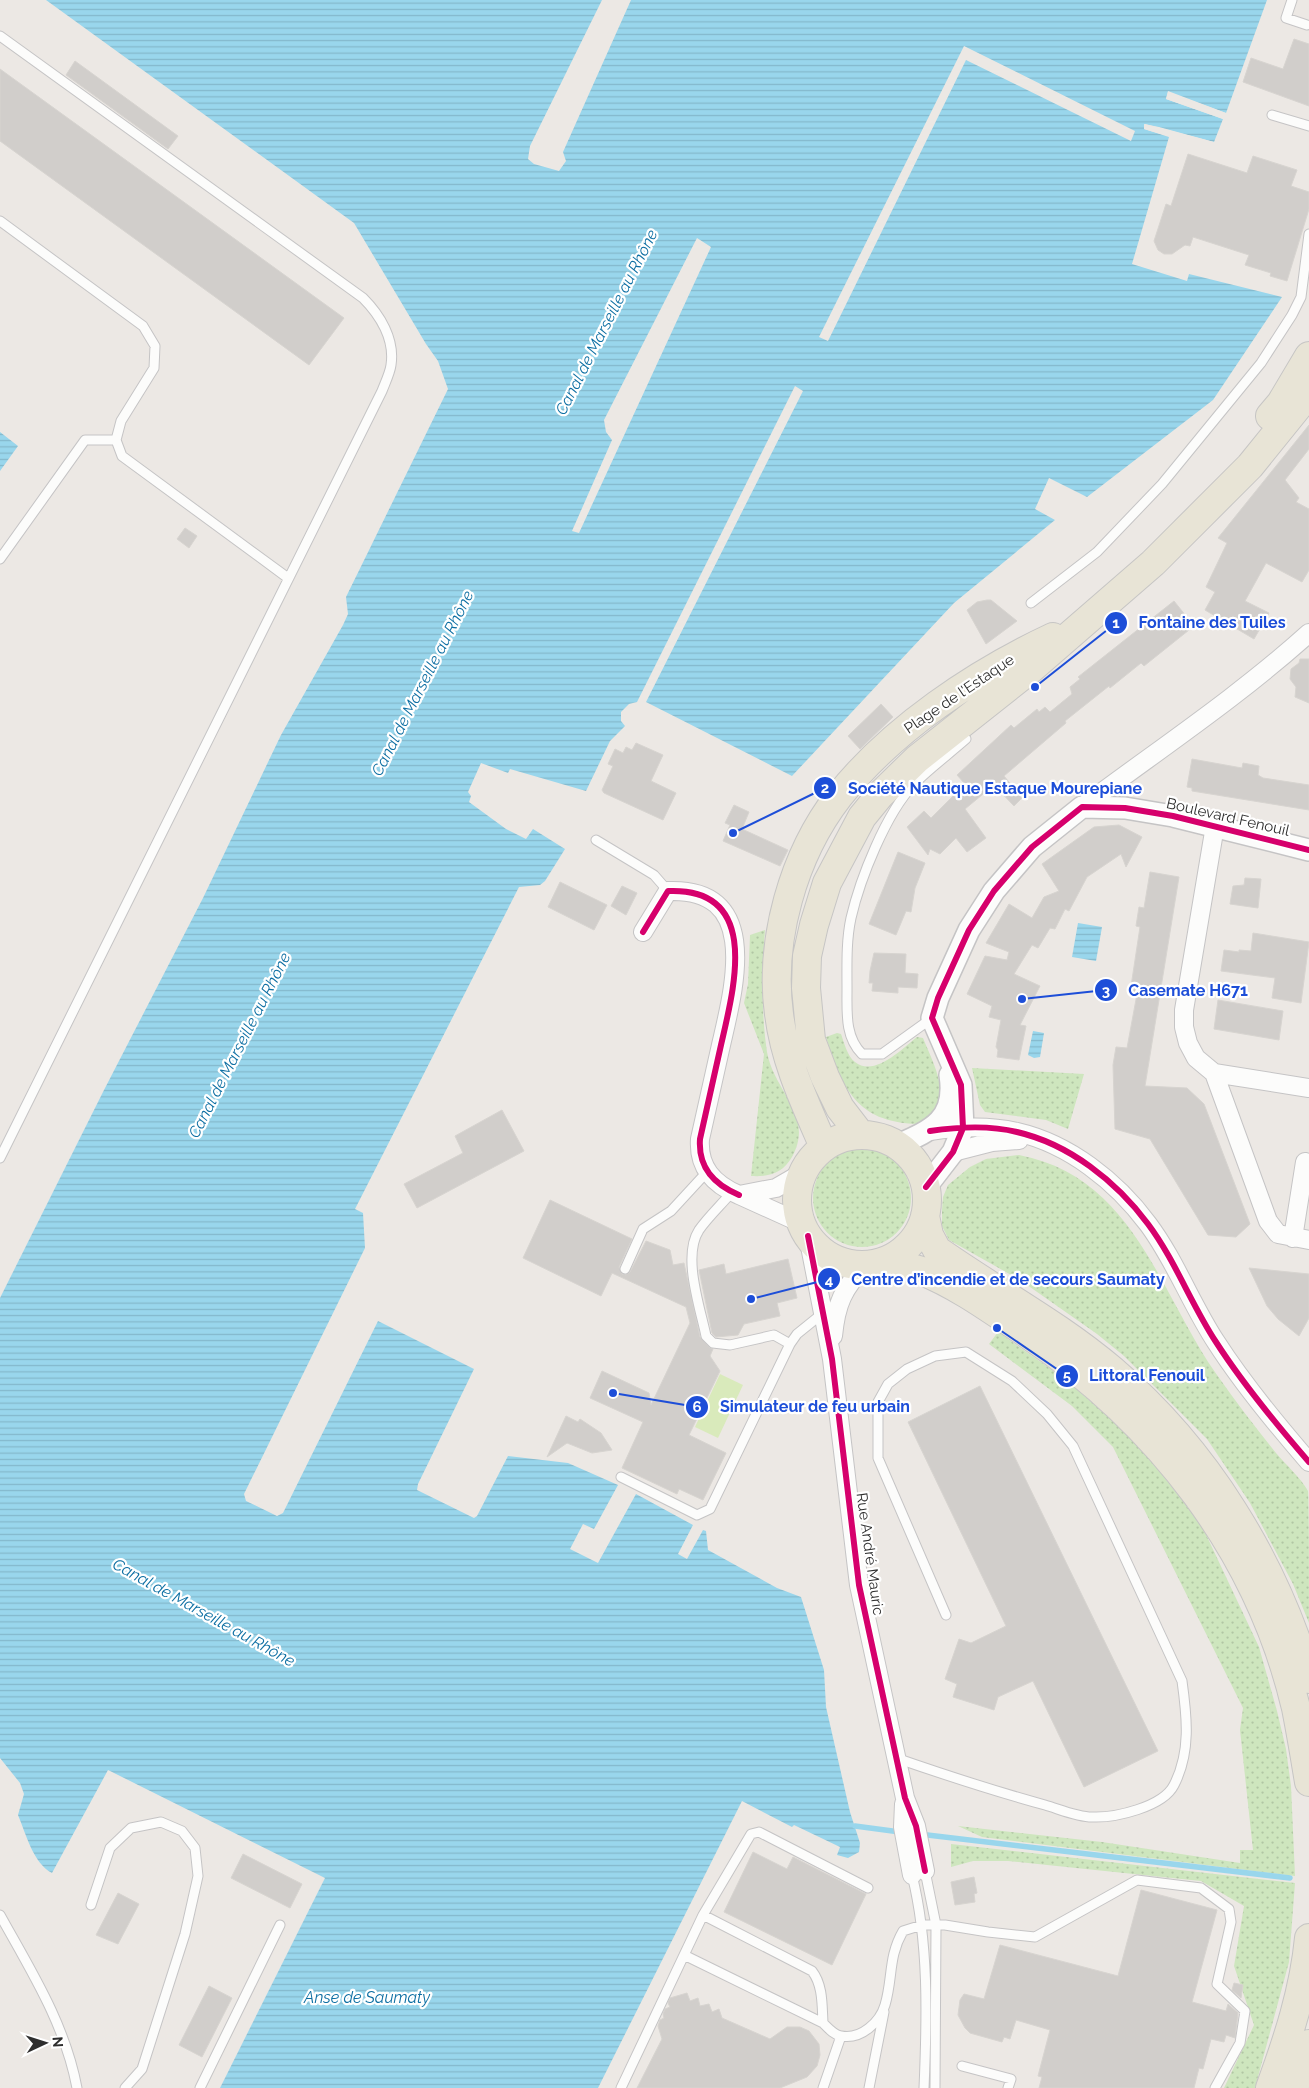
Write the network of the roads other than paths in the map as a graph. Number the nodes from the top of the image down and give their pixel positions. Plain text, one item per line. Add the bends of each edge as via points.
1 (1292, 0) edge
2 (1308, 23) edge
3 (0, 36) edge
4 (1272, 115) dead end
5 (1309, 126) edge
6 (0, 221) edge
7 (1309, 234) edge
8 (1309, 356) edge
9 (1309, 393) edge
10 (116, 440) junction
11 (1198, 517) junction
12 (0, 559) edge
13 (288, 578) junction
14 (1031, 603) dead end
15 (1081, 624) junction
16 (1309, 632) edge
17 (966, 740) dead end
18 (1082, 807) junction
19 (1215, 826) junction
20 (596, 840) dead end
21 (1309, 850) edge
22 (668, 891) junction
23 (643, 932) dead end
24 (932, 1018) junction
25 (947, 1057) junction
26 (1214, 1073) junction
27 (1309, 1088) edge
28 (964, 1128) junction
29 (930, 1131) junction
30 (860, 1134) junction
31 (1037, 1139) junction
32 (898, 1145) junction
33 (824, 1146) junction
34 (953, 1152) junction
35 (0, 1158) edge
36 (1309, 1163) edge
37 (706, 1172) junction
38 (802, 1173) junction
39 (926, 1187) junction
40 (735, 1194) junction
41 (925, 1216) junction
42 (804, 1230) junction
43 (1301, 1239) edge
44 (874, 1263) junction
45 (625, 1269) dead end
46 (823, 1312) junction
47 (790, 1344) junction
48 (832, 1359) junction
49 (1309, 1462) edge
50 (621, 1478) dead end
51 (946, 1615) dead end
52 (1309, 1680) edge
53 (896, 1758) junction
54 (1309, 1782) edge
55 (919, 1873) junction
56 (868, 1888) dead end
57 (91, 1905) dead end
58 (703, 1915) junction
59 (0, 1916) edge
60 (280, 1925) dead end
61 (922, 1925) junction
62 (936, 1925) junction
63 (1309, 1938) edge
64 (684, 1955) junction
65 (885, 2006) junction
66 (823, 2023) junction
67 (841, 2036) junction
68 (1309, 2044) edge
69 (962, 2066) dead end
70 (77, 2088) edge
71 (125, 2088) edge
72 (200, 2088) edge
73 (620, 2088) edge
74 (823, 2088) edge
75 (869, 2088) edge
76 (924, 2088) edge
77 (935, 2088) edge
78 (1008, 2088) edge
79 (1215, 2088) edge
80 (1270, 2088) edge
81 (1294, 2088) edge

1 - 2 lane via 1286,18
3 - 13 lane via 363,298 379,314 388,337 392,365
4 - 5 lane
6 - 10 lane via 143,326 155,346 154,368 121,421
7 - 14 lane via 1301,297 1261,363 1162,484 1097,552
8 - 11 main road, Plage de l'Estaque via 1281,403 1238,456
9 - 11 main road, Plage de l'Estaque via 1250,466
10 - 12 lane via 85,440
10 - 13 lane via 122,456
11 - 15 main road, Plage de l'Estaque via 1153,563
13 - 35 lane
15 - 30 main road, Plage de l'Estaque via 1032,668 918,759 880,795 862,817 828,883 807,956 807,1013 811,1040 825,1077 840,1108
15 - 33 main road, Plage de l'Estaque via 1022,652 902,732 838,798 800,866 783,918 777,986 779,1015 796,1085
16 - 18 street via 1247,684
17 - 24 lane via 914,785 903,799 874,851 851,919 847,994 848,1031 853,1045 862,1054 882,1054
18 - 19 street, Boulevard Fenouil via 1126,808
18 - 24 street via 1032,848 994,891 969,930
19 - 21 street, Boulevard Fenouil
19 - 26 street via 1184,1010 1188,1043 1196,1058
20 - 22 lane via 654,875
22 - 23 street
22 - 37 street via 687,890 719,905 731,923 735,948 736,979 700,1139
24 - 25 street
25 - 28 street via 961,1085
25 - 29 street via 952,1087 950,1099 945,1114
26 - 27 street
26 - 43 street via 1268,1221 1278,1234
28 - 29 street
28 - 31 street via 1010,1131
28 - 34 street
29 - 32 street
30 - 32 main road via 880,1137
30 - 33 main road
31 - 34 street via 992,1142
31 - 49 street via 1072,1154 1127,1198 1168,1255 1216,1343
32 - 39 main road via 916,1163
33 - 38 main road
34 - 39 street
36 - 43 street via 1305,1162
37 - 40 street
37 - 45 lane via 670,1211 643,1229
38 - 40 street via 776,1188
38 - 42 main road via 796,1198
39 - 41 main road
40 - 42 street
40 - 47 lane via 699,1231 693,1248 692,1265 706,1336 714,1344 730,1345 774,1335
41 - 44 main road via 916,1236 901,1252
41 - 52 main road via 929,1235 937,1250 1054,1326 1112,1370 1183,1441 1229,1504 1254,1547 1286,1613
42 - 44 main road via 830,1256 844,1262
42 - 46 street, Rue André Mauric
44 - 48 street, Rue André Mauric via 844,1290 835,1310
44 - 54 main road via 921,1271 959,1289 1043,1345 1104,1391 1192,1486 1230,1546 1269,1628 1295,1707
46 - 47 lane
46 - 48 street, Rue André Mauric
47 - 50 lane via 710,1509 697,1515
48 - 53 street, Rue André Mauric via 859,1586
51 - 53 lane via 878,1458 878,1402 888,1384 907,1369 935,1356 966,1352 1012,1381 1047,1414 1073,1446 1182,1681 1187,1718 1186,1753 1174,1787 1152,1805 1118,1816 1090,1818 990,1790
53 - 55 street, Rue André Mauric
55 - 61 lane
55 - 62 lane
56 - 58 lane via 759,1832 751,1834
57 - 71 lane via 110,1848 131,1828 161,1822 182,1831 195,1848 198,1876 185,1934 142,2069
58 - 64 lane
58 - 66 lane via 812,1971 820,1988
59 - 70 lane via 58,2022
60 - 72 lane
61 - 62 lane
61 - 65 lane via 904,1931 896,1944
61 - 76 lane
62 - 77 lane
62 - 79 lane via 1035,1937 1137,1880 1201,1888 1229,1909 1231,1922 1217,1984 1245,2011 1240,2044
63 - 80 main road via 1306,1973
64 - 66 lane
64 - 73 lane
65 - 67 lane via 872,2026 861,2034
65 - 75 lane
66 - 67 lane
67 - 74 lane
68 - 81 main road
69 - 78 lane via 1011,2079

